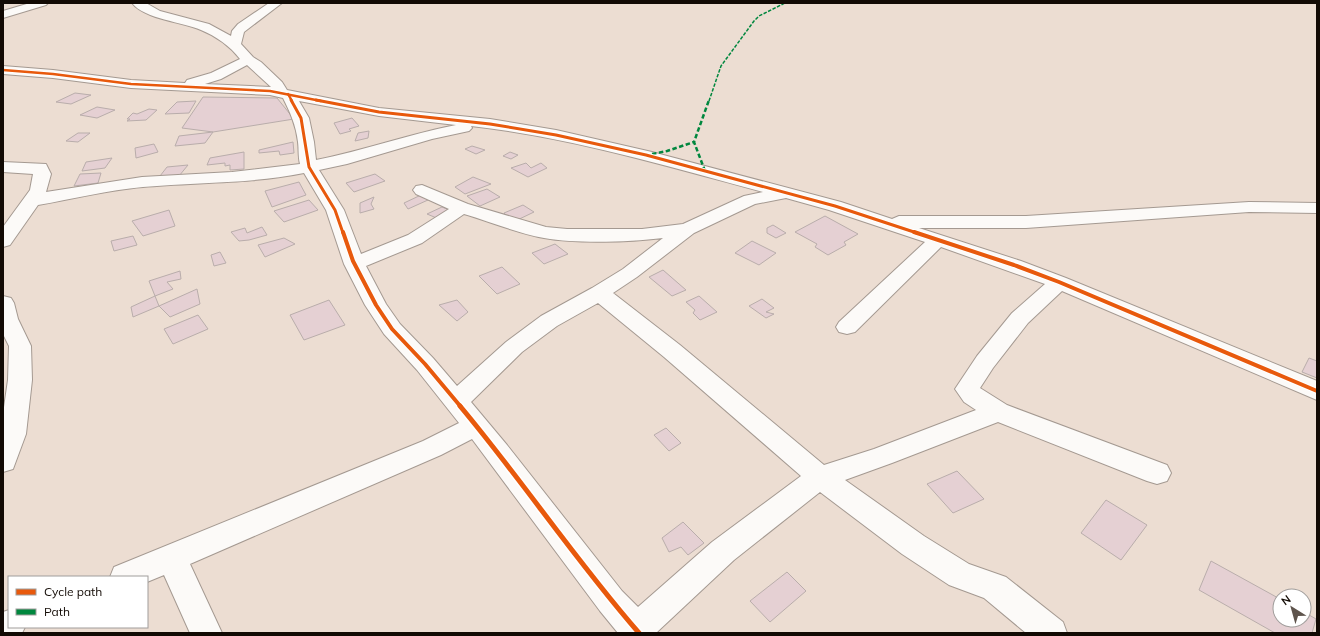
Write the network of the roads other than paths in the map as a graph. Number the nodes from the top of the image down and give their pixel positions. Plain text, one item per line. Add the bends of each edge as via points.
1 (40, 3) edge
2 (138, 3) edge
3 (276, 3) edge
4 (3, 15) edge
5 (235, 45) junction
6 (248, 60) junction
7 (3, 70) edge
8 (176, 87) junction
9 (285, 94) junction
10 (490, 124) junction
11 (3, 167) edge
12 (308, 167) junction
13 (422, 190) dead end
14 (747, 191) junction
15 (33, 200) junction
16 (462, 208) junction
17 (1317, 208) edge
18 (886, 222) junction
19 (687, 229) junction
20 (642, 235) junction
21 (3, 240) edge
22 (937, 241) junction
23 (658, 253) junction
24 (354, 264) junction
25 (1059, 282) junction
26 (599, 293) junction
27 (3, 303) edge
28 (847, 327) dead end
29 (1317, 391) edge
30 (456, 402) junction
31 (998, 412) junction
32 (475, 426) junction
33 (3, 461) edge
34 (1157, 473) dead end
35 (820, 477) junction
36 (172, 557) junction
37 (127, 576) edge
38 (638, 631) edge
39 (206, 633) edge
40 (1051, 633) edge

1 - 4 street
2 - 5 street via 156,13 205,27
3 - 5 street via 238,31
5 - 6 street
6 - 8 street via 205,80
6 - 9 street
7 - 8 street
8 - 9 street
9 - 10 street via 379,112
9 - 12 street via 301,118
10 - 12 street via 451,130
10 - 14 street via 620,149
11 - 15 street via 40,168 42,174 39,190
12 - 15 street via 256,175 142,182
12 - 24 street via 335,210
13 - 16 street
14 - 18 street via 785,193
14 - 19 street
15 - 21 street
16 - 20 street via 544,232 566,235
16 - 24 street via 415,239
17 - 18 street via 1249,207 1026,222
18 - 22 street
19 - 20 street
19 - 23 street
20 - 23 street via 652,242
22 - 25 street
22 - 28 street
23 - 26 street
24 - 30 street via 392,329
25 - 29 street
25 - 31 street via 1020,318 967,389 973,396
26 - 30 street via 549,321 514,346
26 - 35 street via 672,350
27 - 33 street via 7,319 20,346 20,380 13,434
30 - 32 street
31 - 34 street
31 - 35 street
32 - 36 street via 432,448
32 - 38 street via 498,452 611,601
35 - 38 street via 723,551
35 - 40 street via 920,550 960,575 995,587
36 - 37 street
36 - 39 street

